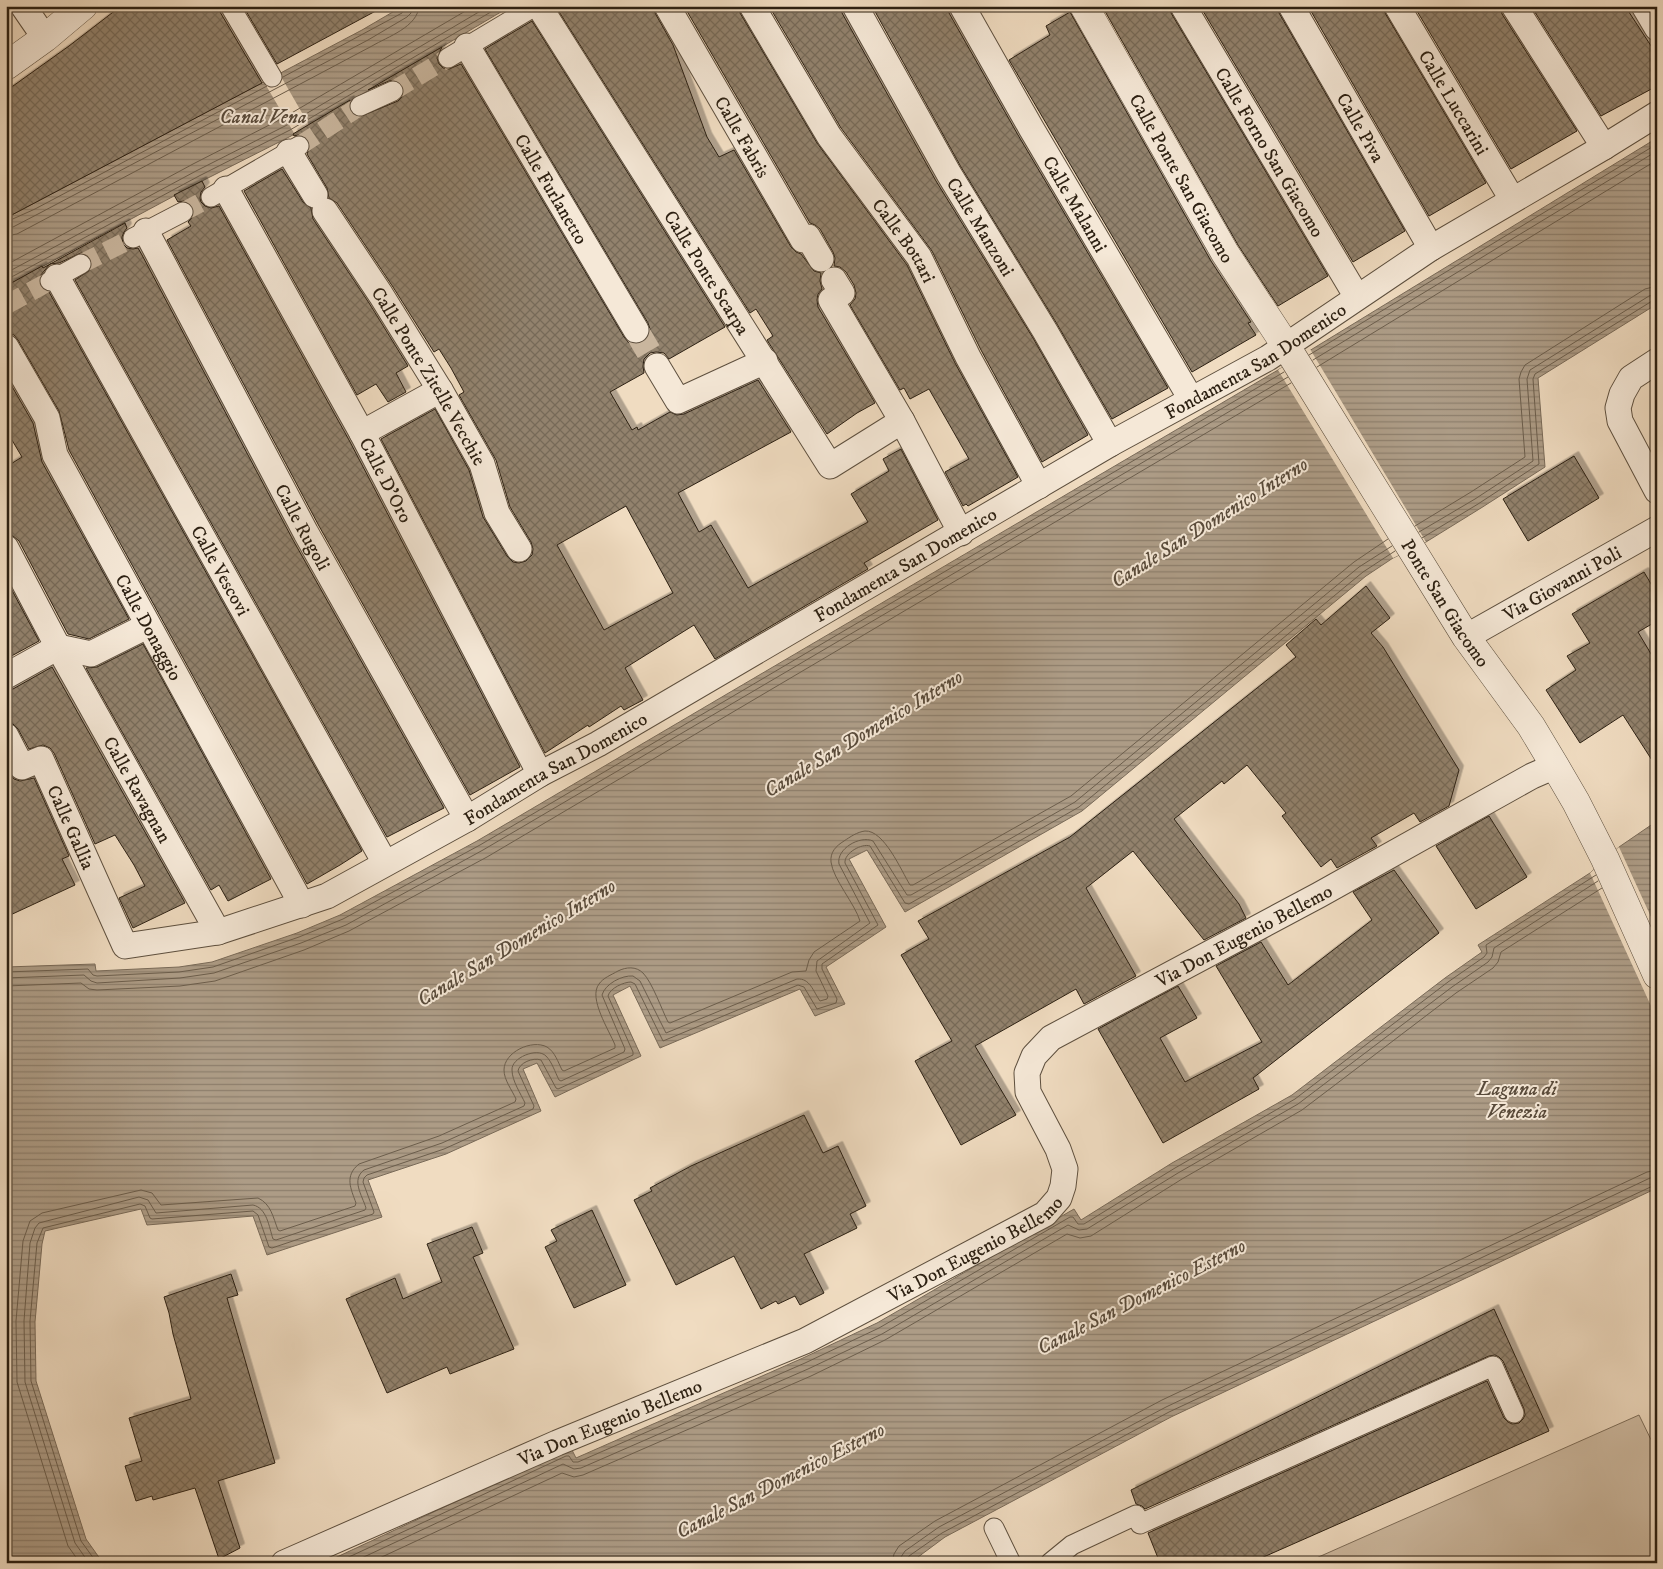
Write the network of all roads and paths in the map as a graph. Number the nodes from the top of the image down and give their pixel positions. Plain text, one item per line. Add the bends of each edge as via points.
1 (23, 6) edge
2 (84, 6) edge
3 (230, 6) edge
4 (535, 6) edge
5 (540, 6) edge
6 (667, 6) edge
7 (752, 6) edge
8 (855, 6) edge
9 (962, 6) edge
10 (1084, 6) edge
11 (1183, 6) edge
12 (1291, 6) edge
13 (1397, 6) edge
14 (1514, 6) edge
15 (1644, 6) edge
16 (1657, 28) edge
17 (45, 38) junction
18 (458, 52) joint
19 (6, 66) edge
20 (272, 77) dead end
21 (392, 91) tunnel mouth
22 (360, 106) tunnel mouth
23 (1657, 114) edge
24 (1604, 147) junction
25 (294, 149) joint
26 (218, 193) joint
27 (1512, 199) junction
28 (183, 212) tunnel mouth
29 (139, 235) joint
30 (1431, 248) junction
31 (821, 259) dead end
32 (81, 264) tunnel mouth
33 (54, 279) joint
34 (834, 280) dead end
35 (1357, 297) junction
36 (636, 330) tunnel mouth
37 (6, 347) edge
38 (1289, 352) junction
39 (765, 361) junction
40 (1657, 361) edge
41 (657, 366) tunnel mouth
42 (440, 390) junction
43 (1191, 399) junction
44 (902, 421) junction
45 (362, 433) junction
46 (1110, 444) junction
47 (1039, 486) junction
48 (1657, 491) edge
49 (1657, 529) edge
50 (961, 533) junction
51 (6, 548) edge
52 (519, 549) dead end
53 (147, 626) junction
54 (1466, 637) junction
55 (58, 647) junction
56 (6, 676) edge
57 (10, 752) edge
58 (1555, 766) junction
59 (540, 774) junction
60 (467, 819) junction
61 (385, 863) junction
62 (302, 905) junction
63 (218, 932) junction
64 (125, 946) joint
65 (1657, 975) edge
66 (1514, 1413) dead end
67 (994, 1528) dead end
68 (284, 1563) edge
69 (1011, 1563) edge
70 (1050, 1563) edge

1 - 17 street
2 - 17 street
3 - 20 street
4 - 18 street
5 - 39 street, Calle Ponte Scarpa
6 - 31 street, Calle Fabris via 803,240 808,237
7 - 47 street, Calle Bottari via 829,136 919,257 968,357
8 - 46 street, Calle Manzoni via 949,174
9 - 43 street, Calle Malanni
10 - 38 street, Calle Ponte San Giacomo via 1225,253
11 - 35 street, Calle Forno San Giacomo
12 - 30 street, Calle Piva
13 - 27 street, Calle Luccarini
14 - 24 street
15 - 16 street
17 - 19 street
18 - 36 street, Calle Furlanetto
21 - 22 street
23 - 24 street, Fondamenta San Domenico
24 - 27 street, Fondamenta San Domenico
25 - 26 street
25 - 42 street, Calle Ponte Zitelle Vecchie via 320,203
26 - 45 street, Calle D'Oro
27 - 30 street, Fondamenta San Domenico
28 - 29 street
29 - 60 street, Calle Rugoli
30 - 35 street, Fondamenta San Domenico
32 - 33 street
33 - 61 street, Calle Vescovi
34 - 44 street via 842,293 831,300
35 - 38 street, Fondamenta San Domenico
37 - 53 street, Calle Donaggio via 47,418 54,455
38 - 43 street, Fondamenta San Domenico via 1268,358
38 - 54 street, Ponte San Giacomo
39 - 41 street via 678,401
39 - 44 street, Calle Ponte Scarpa via 830,466
40 - 48 street via 1632,378 1618,408 1620,421
42 - 45 street
42 - 52 street, Calle Ponte Zitelle Vecchie via 482,464 497,513
43 - 46 street, Fondamenta San Domenico
44 - 50 street
45 - 59 street, Calle D'Oro
46 - 47 street, Fondamenta San Domenico
47 - 50 street, Fondamenta San Domenico
49 - 54 street, Via Giovanni Poli
50 - 59 street, Fondamenta San Domenico via 598,744
51 - 55 street, Calle Ravagnan
53 - 55 street via 91,654
53 - 62 street, Calle Donaggio
54 - 58 street, Ponte San Giacomo via 1531,726
55 - 56 street
55 - 63 street, Calle Ravagnan
57 - 64 street, Calle Gallia via 22,767 41,759
58 - 65 street, Ponte San Giacomo via 1605,859
58 - 68 street, Via Don Eugenio Bellemo via 1051,1038 1034,1056 1027,1073 1028,1092 1058,1148 1065,1169 1059,1198 1045,1214 805,1341 557,1443
59 - 60 street, Fondamenta San Domenico
60 - 61 street, Fondamenta San Domenico
61 - 62 street, Fondamenta San Domenico via 327,896
62 - 63 street, Fondamenta San Domenico
63 - 64 street, Fondamenta San Domenico
66 - 70 street via 1493,1366 1140,1524 1136,1515 1072,1546
67 - 69 street

